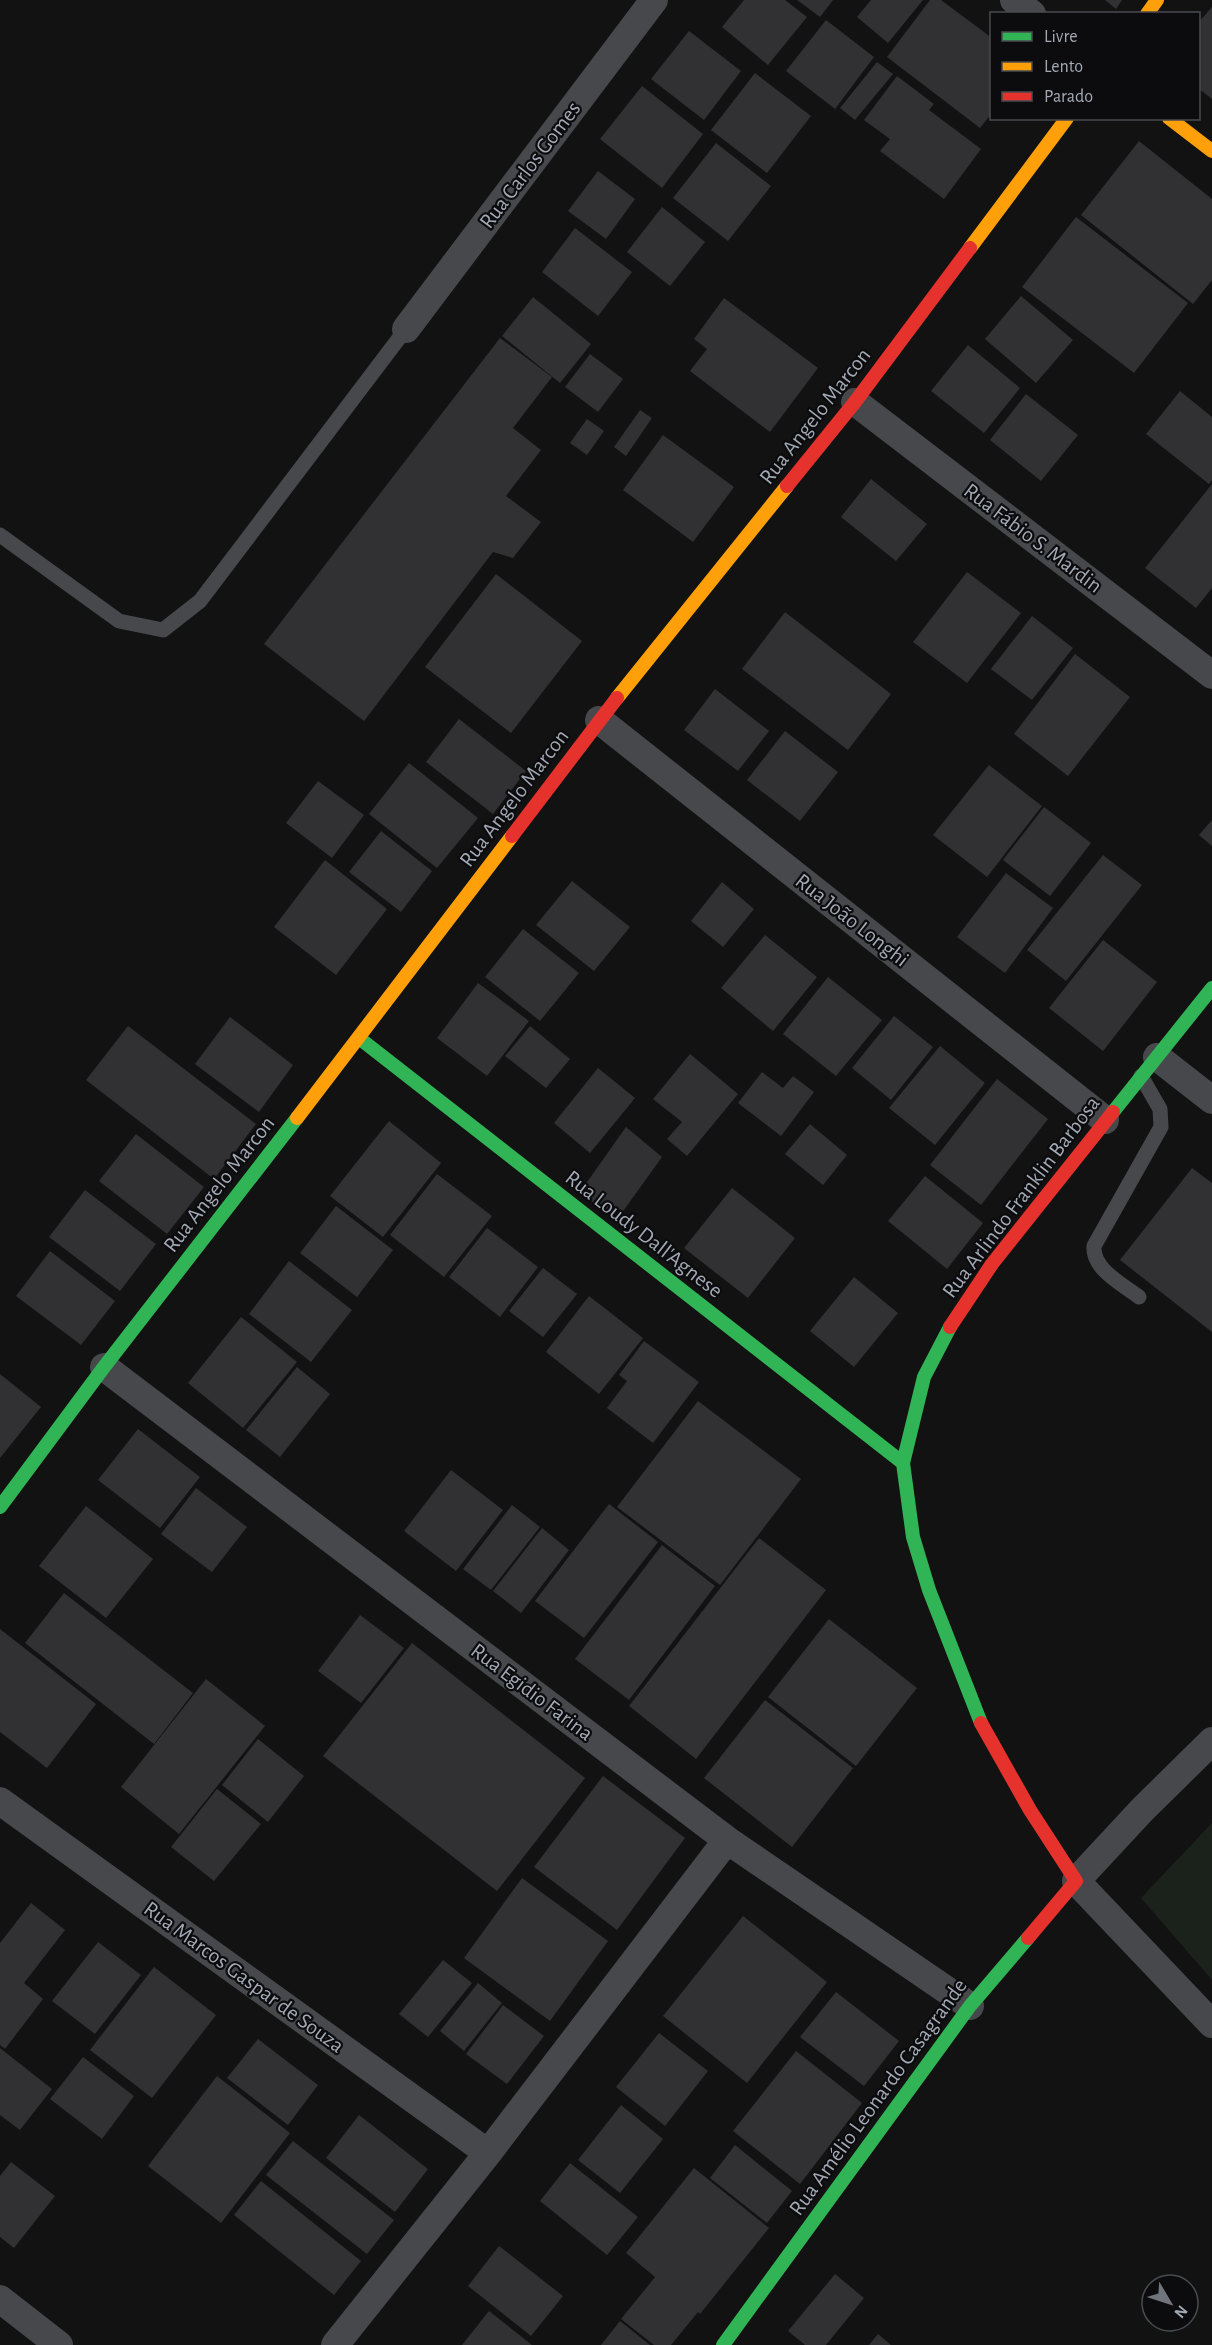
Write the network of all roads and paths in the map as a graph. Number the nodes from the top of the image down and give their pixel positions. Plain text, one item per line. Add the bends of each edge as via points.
1 (654, 0) edge
2 (1014, 0) edge
3 (1029, 12) edge
4 (1066, 120) edge
5 (1172, 120) edge
6 (1212, 151) edge
7 (406, 329) joint
8 (855, 402) junction
9 (0, 535) edge
10 (1212, 675) edge
11 (599, 720) junction
12 (1212, 988) edge
13 (359, 1038) junction
14 (1149, 1066) junction
15 (1212, 1100) edge
16 (1105, 1120) junction
17 (1139, 1297) dead end
18 (104, 1367) junction
19 (903, 1463) junction
20 (0, 1507) edge
21 (1212, 1741) edge
22 (0, 1801) edge
23 (727, 1840) junction
24 (1076, 1881) junction
25 (970, 2006) junction
26 (1212, 2024) edge
27 (488, 2153) junction
28 (0, 2299) edge
29 (59, 2345) edge
30 (335, 2345) edge
31 (723, 2345) edge

1 - 7 street, Rua Carlos Gomes
2 - 3 street
4 - 8 street, Rua Angelo Marcon
5 - 6 street
7 - 9 lane via 200,601 163,630 118,621
8 - 10 street, Rua Fábio S. Mardin
8 - 11 street, Rua Angelo Marcon
11 - 13 street, Rua Angelo Marcon
11 - 16 street, Rua João Longhi
12 - 14 street, Rua Arlindo Franklin Barbosa
13 - 18 street, Rua Angelo Marcon
13 - 19 street, Rua Loudy Dall'Agnese
14 - 15 street
14 - 16 street, Rua Arlindo Franklin Barbosa
14 - 17 lane via 1161,1127 1094,1246 1093,1257
16 - 19 street, Rua Arlindo Franklin Barbosa via 992,1264 950,1327 924,1377
18 - 20 street, Rua Angelo Marcon
18 - 23 street, Rua Egidio Farina
19 - 24 street, Rua Arlindo Franklin Barbosa via 913,1537 982,1728
21 - 24 street
22 - 27 street, Rua Marcos Gaspar de Souza
23 - 25 street, Rua Egidio Farina
23 - 27 street
24 - 25 street, Rua Amélio Leonardo Casagrande
24 - 26 street
25 - 31 street, Rua Amélio Leonardo Casagrande
27 - 30 street
28 - 29 street

